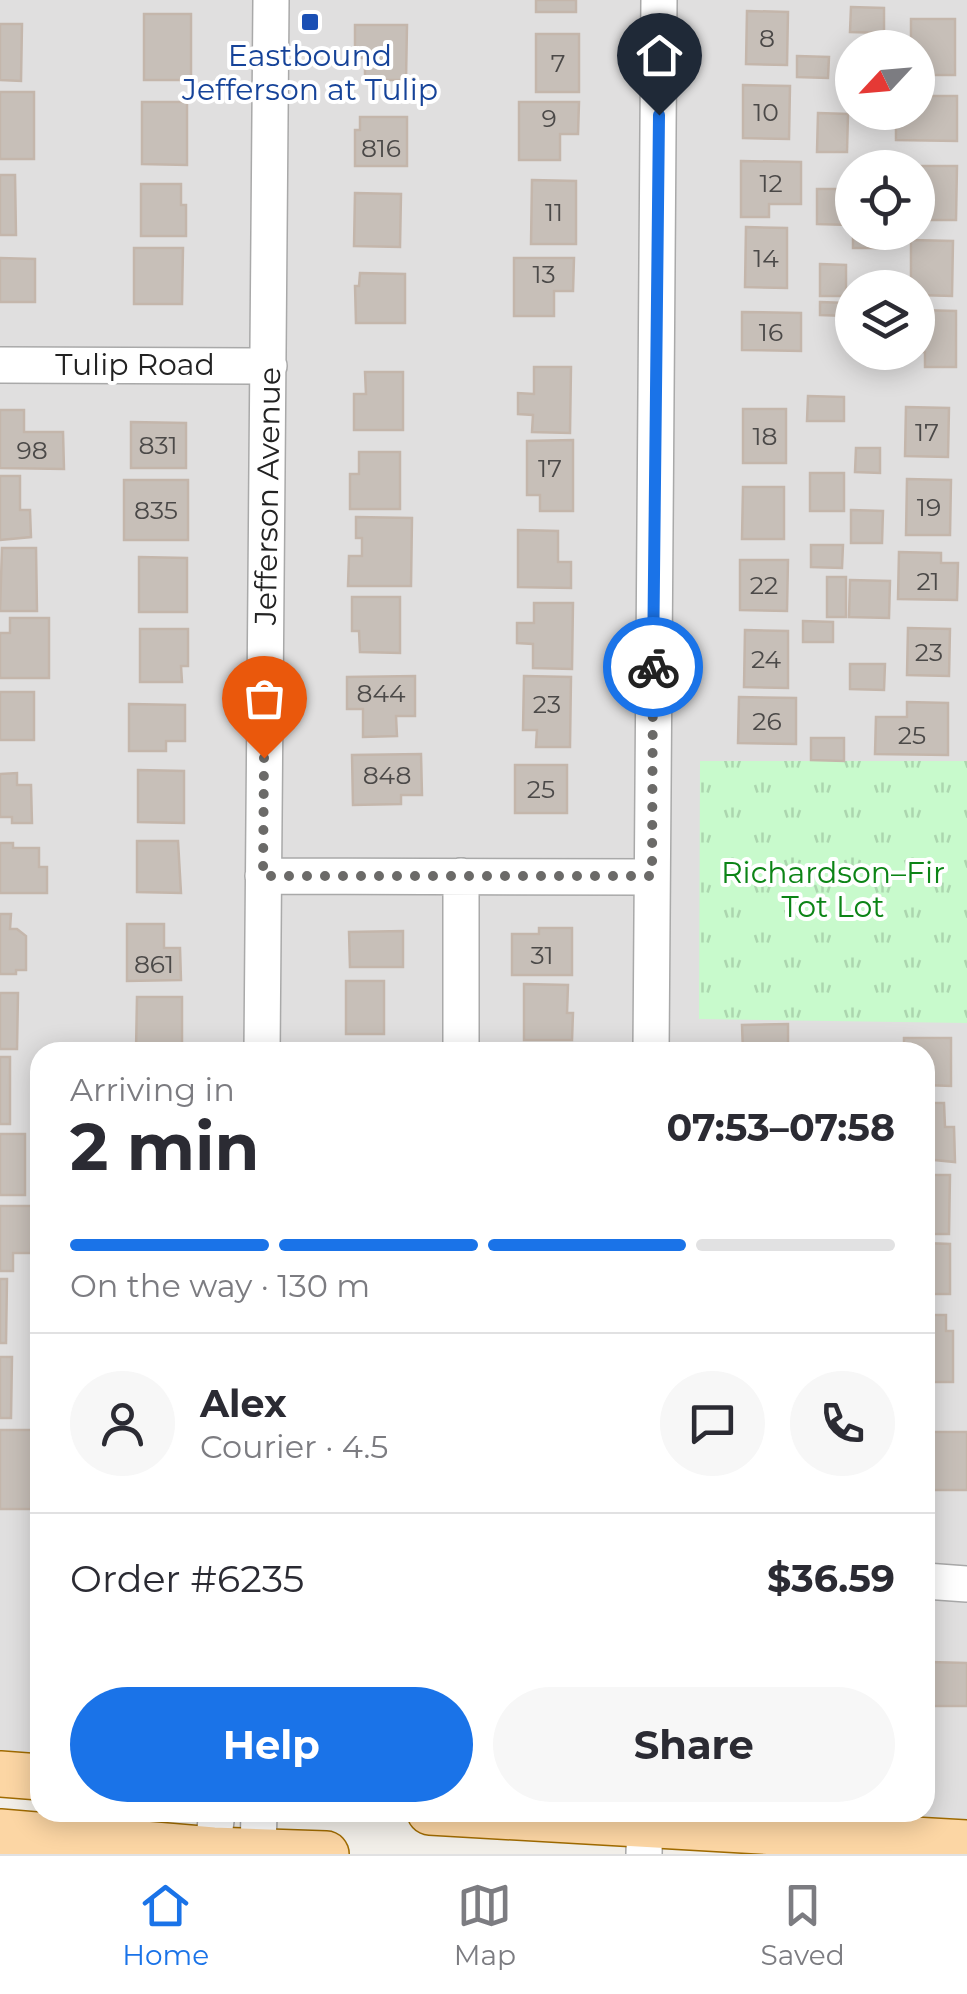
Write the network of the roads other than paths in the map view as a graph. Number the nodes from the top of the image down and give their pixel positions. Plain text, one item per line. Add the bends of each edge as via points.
1 (271, 0) edge
2 (660, 0) edge
3 (0, 365) edge
4 (269, 366) junction
5 (263, 876) junction
6 (461, 876) junction
7 (652, 876) junction
8 (262, 1042) edge
9 (462, 1042) edge
10 (651, 1042) edge
11 (935, 1582) edge
12 (967, 1584) edge
13 (0, 1774) edge
14 (30, 1776) edge
15 (597, 1822) edge
16 (645, 1830) edge
17 (0, 1834) edge
18 (214, 1839) edge
19 (258, 1839) edge
20 (967, 1843) edge
21 (44, 1854) edge
22 (326, 1854) edge

1 - 4 street, Jefferson Avenue
2 - 7 street
3 - 4 street, Tulip Road
4 - 5 street, Jefferson Avenue
5 - 6 street
5 - 8 street, Jefferson Avenue
6 - 7 street
6 - 9 street
7 - 10 street
11 - 12 street
13 - 14 main road
15 - 16 main road
16 - 20 main road
17 - 18 main road
17 - 21 main road
18 - 19 main road
19 - 22 main road

